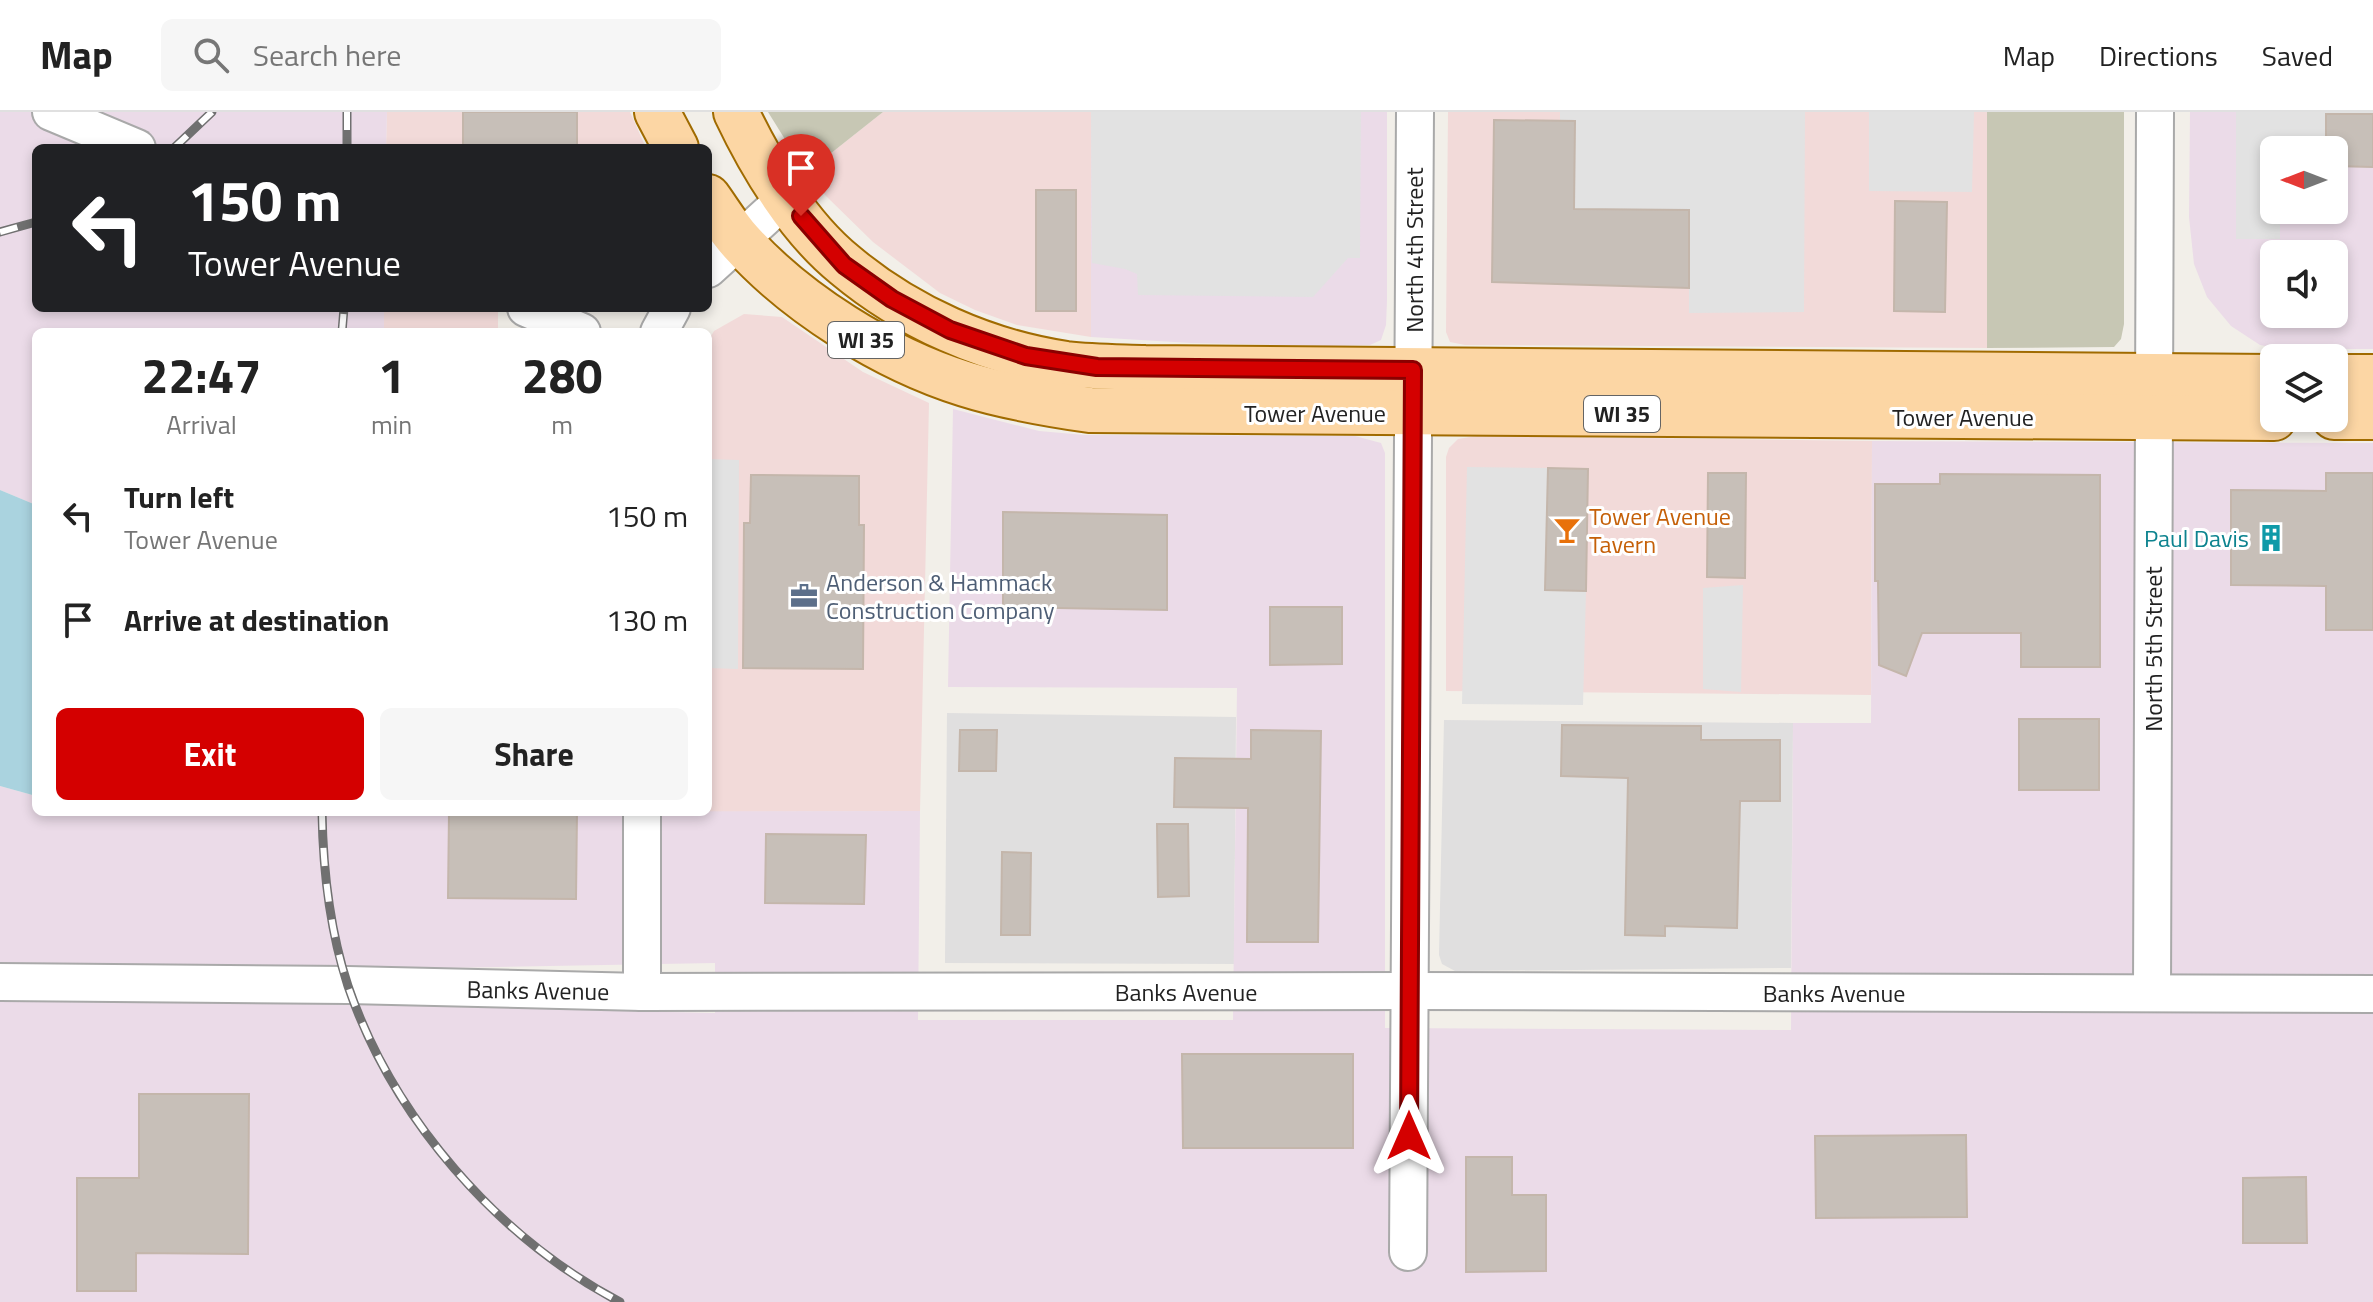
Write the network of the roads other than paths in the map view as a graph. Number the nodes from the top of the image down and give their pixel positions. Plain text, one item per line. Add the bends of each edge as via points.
1 (51, 112) edge
2 (657, 112) edge
3 (736, 112) edge
4 (1415, 112) edge
5 (2155, 112) edge
6 (127, 144) edge
7 (674, 144) edge
8 (786, 198) junction
9 (712, 212) edge
10 (723, 254) edge
11 (535, 312) edge
12 (573, 328) edge
13 (1413, 370) junction
14 (2348, 377) edge
15 (2373, 377) edge
16 (2260, 379) edge
17 (2154, 397) junction
18 (1413, 413) junction
19 (2260, 416) edge
20 (2348, 417) edge
21 (2373, 417) edge
22 (642, 816) edge
23 (0, 982) edge
24 (1410, 991) junction
25 (642, 992) junction
26 (2152, 993) junction
27 (2373, 994) edge
28 (1408, 1252) dead end

1 - 6 street
2 - 7 main road
3 - 8 main road, WI 35
4 - 13 street, North 4th Street
5 - 17 street, North 5th Street
8 - 10 street
8 - 13 main road, Tower Avenue / WI 35 via 836,257 878,289 950,330 1026,356 1113,367
9 - 10 main road, WI 35
10 - 18 main road, Tower Avenue / WI 35 via 793,291 866,340 924,368 996,392 1090,410
11 - 12 street
13 - 17 main road, Tower Avenue / WI 35
13 - 18 street, North 4th Street
14 - 15 main road
16 - 17 main road, Tower Avenue / WI 35
17 - 18 main road, Tower Avenue / WI 35
17 - 19 main road, Tower Avenue / WI 35
17 - 26 street, North 5th Street
18 - 24 street, North 4th Street
20 - 21 main road
22 - 25 street
23 - 25 street, Banks Avenue
24 - 25 street, Banks Avenue
24 - 26 street, Banks Avenue
24 - 28 street, North 4th Street
26 - 27 street, Banks Avenue

